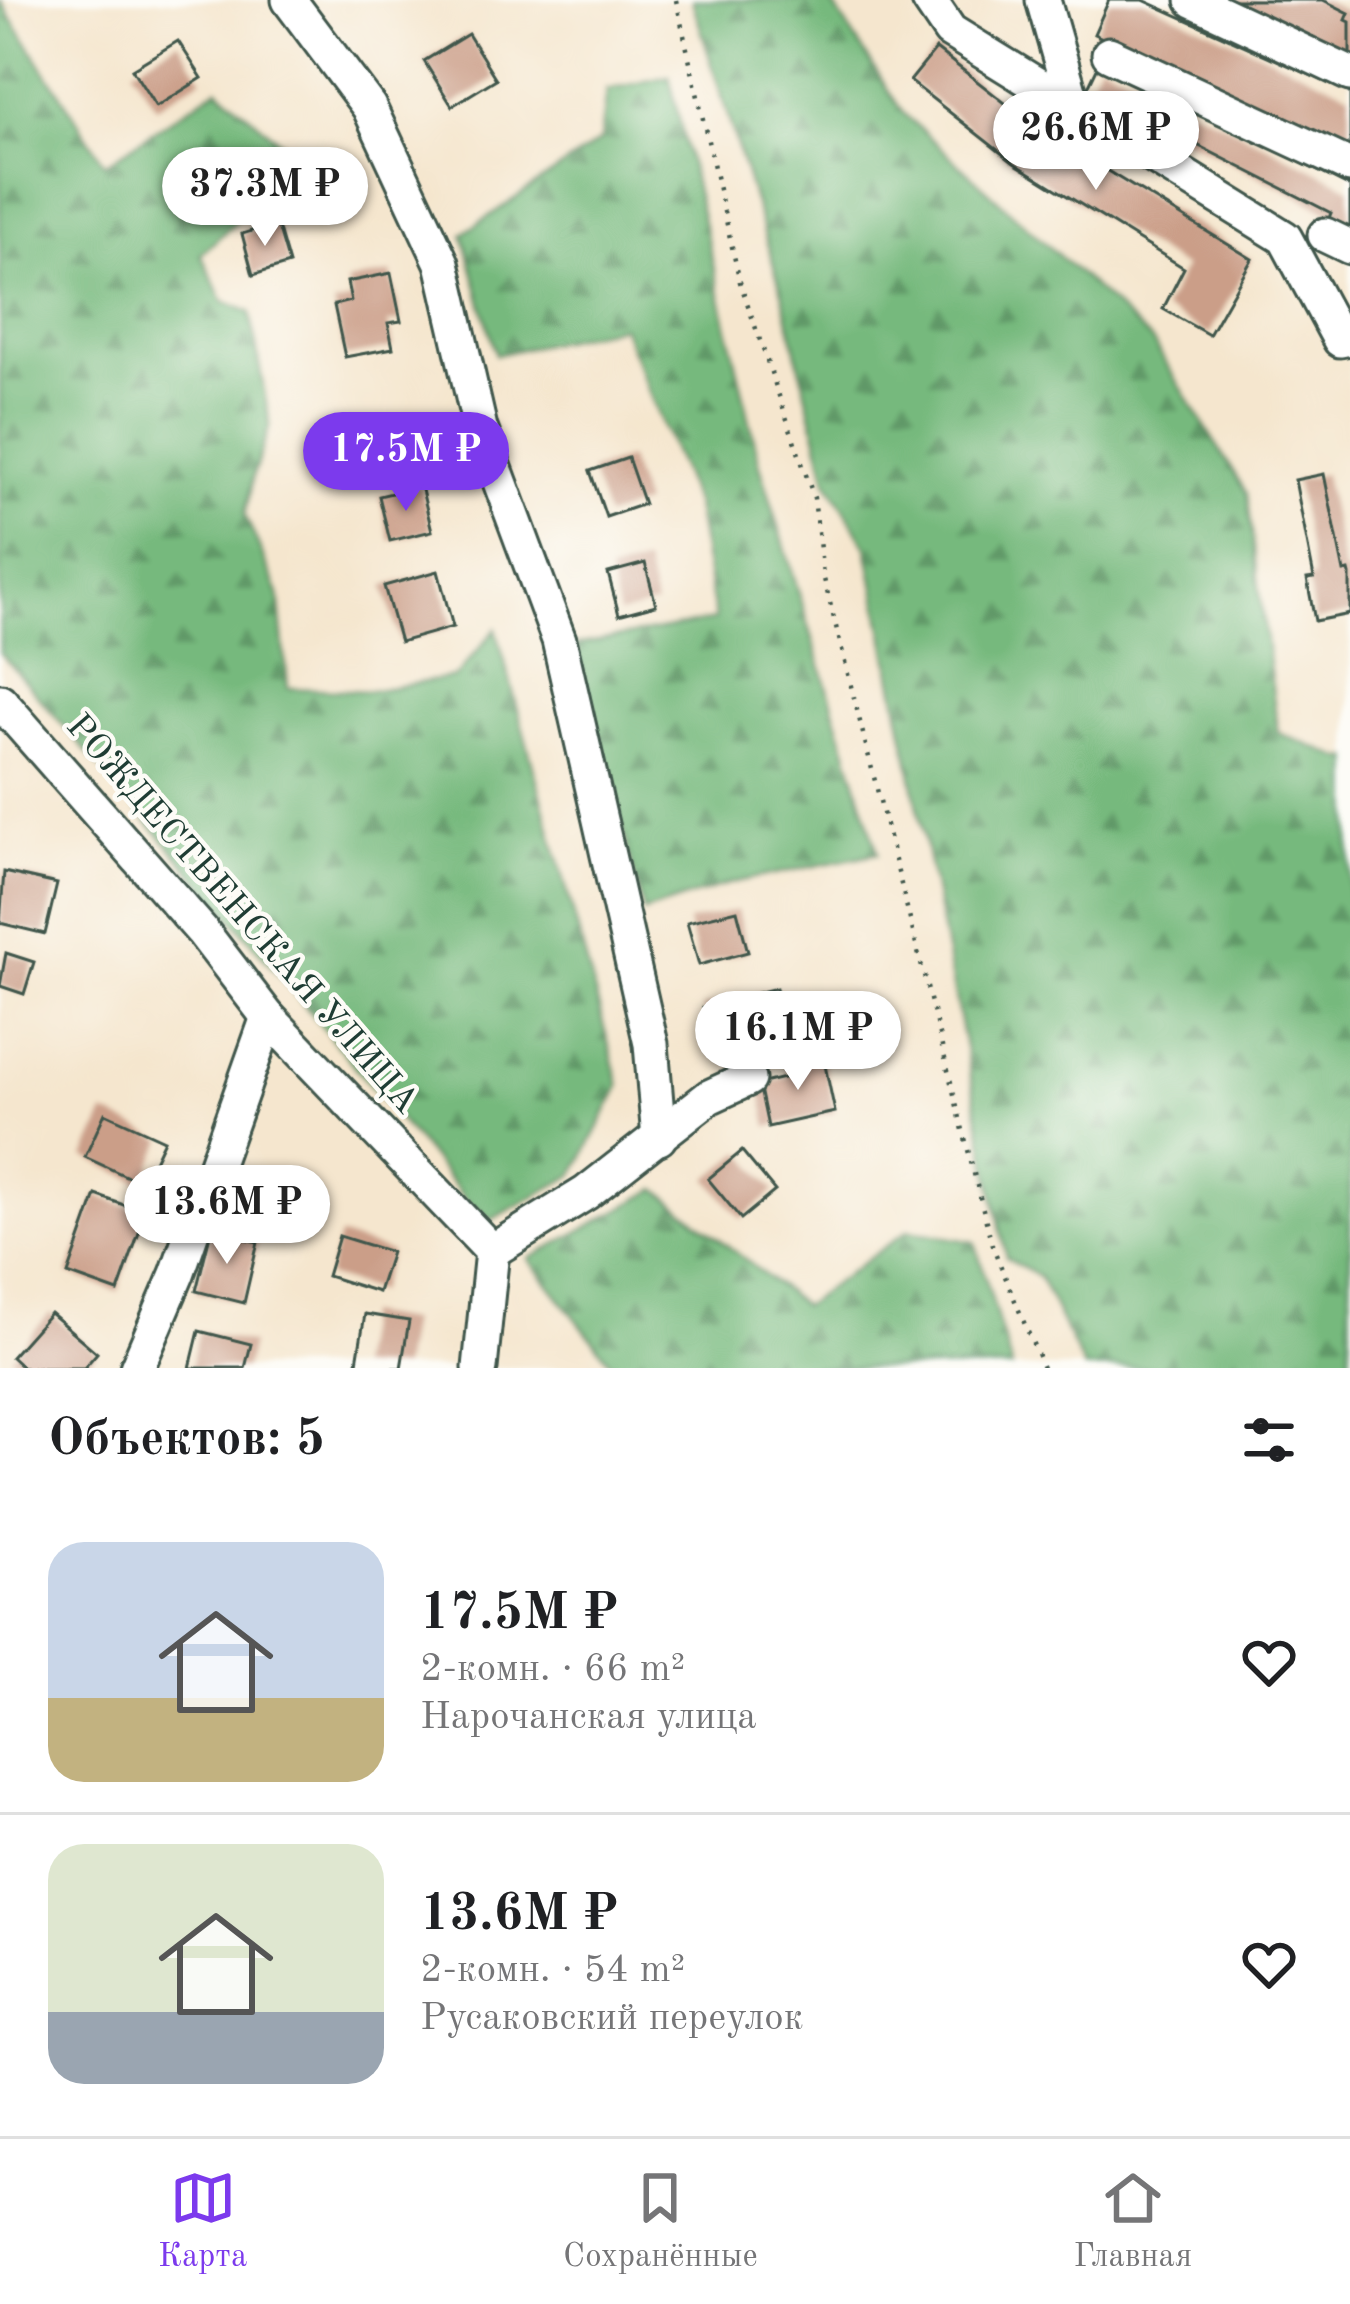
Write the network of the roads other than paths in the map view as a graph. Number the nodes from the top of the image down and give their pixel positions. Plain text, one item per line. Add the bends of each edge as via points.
1 (289, 0) edge
2 (929, 0) edge
3 (1043, 0) edge
4 (1193, 0) edge
5 (1109, 54) dead end
6 (1350, 74) edge
7 (1075, 111) junction
8 (1350, 166) edge
9 (1350, 338) edge
10 (2, 709) edge
11 (268, 1017) junction
12 (748, 1079) dead end
13 (659, 1138) junction
14 (492, 1251) junction
15 (136, 1368) edge
16 (480, 1368) edge

1 - 13 street via 369,107 442,263 480,428 559,640 651,1044
2 - 7 street via 950,31
3 - 7 street
4 - 6 street
5 - 8 street
7 - 9 street via 1285,238 1340,340
10 - 11 street, РОЖДЕСТВЕНСКАЯ УЛИЦА
11 - 14 street, РОЖДЕСТВЕНСКАЯ УЛИЦА
11 - 15 street
12 - 13 street via 709,1097
13 - 14 street
14 - 16 street

